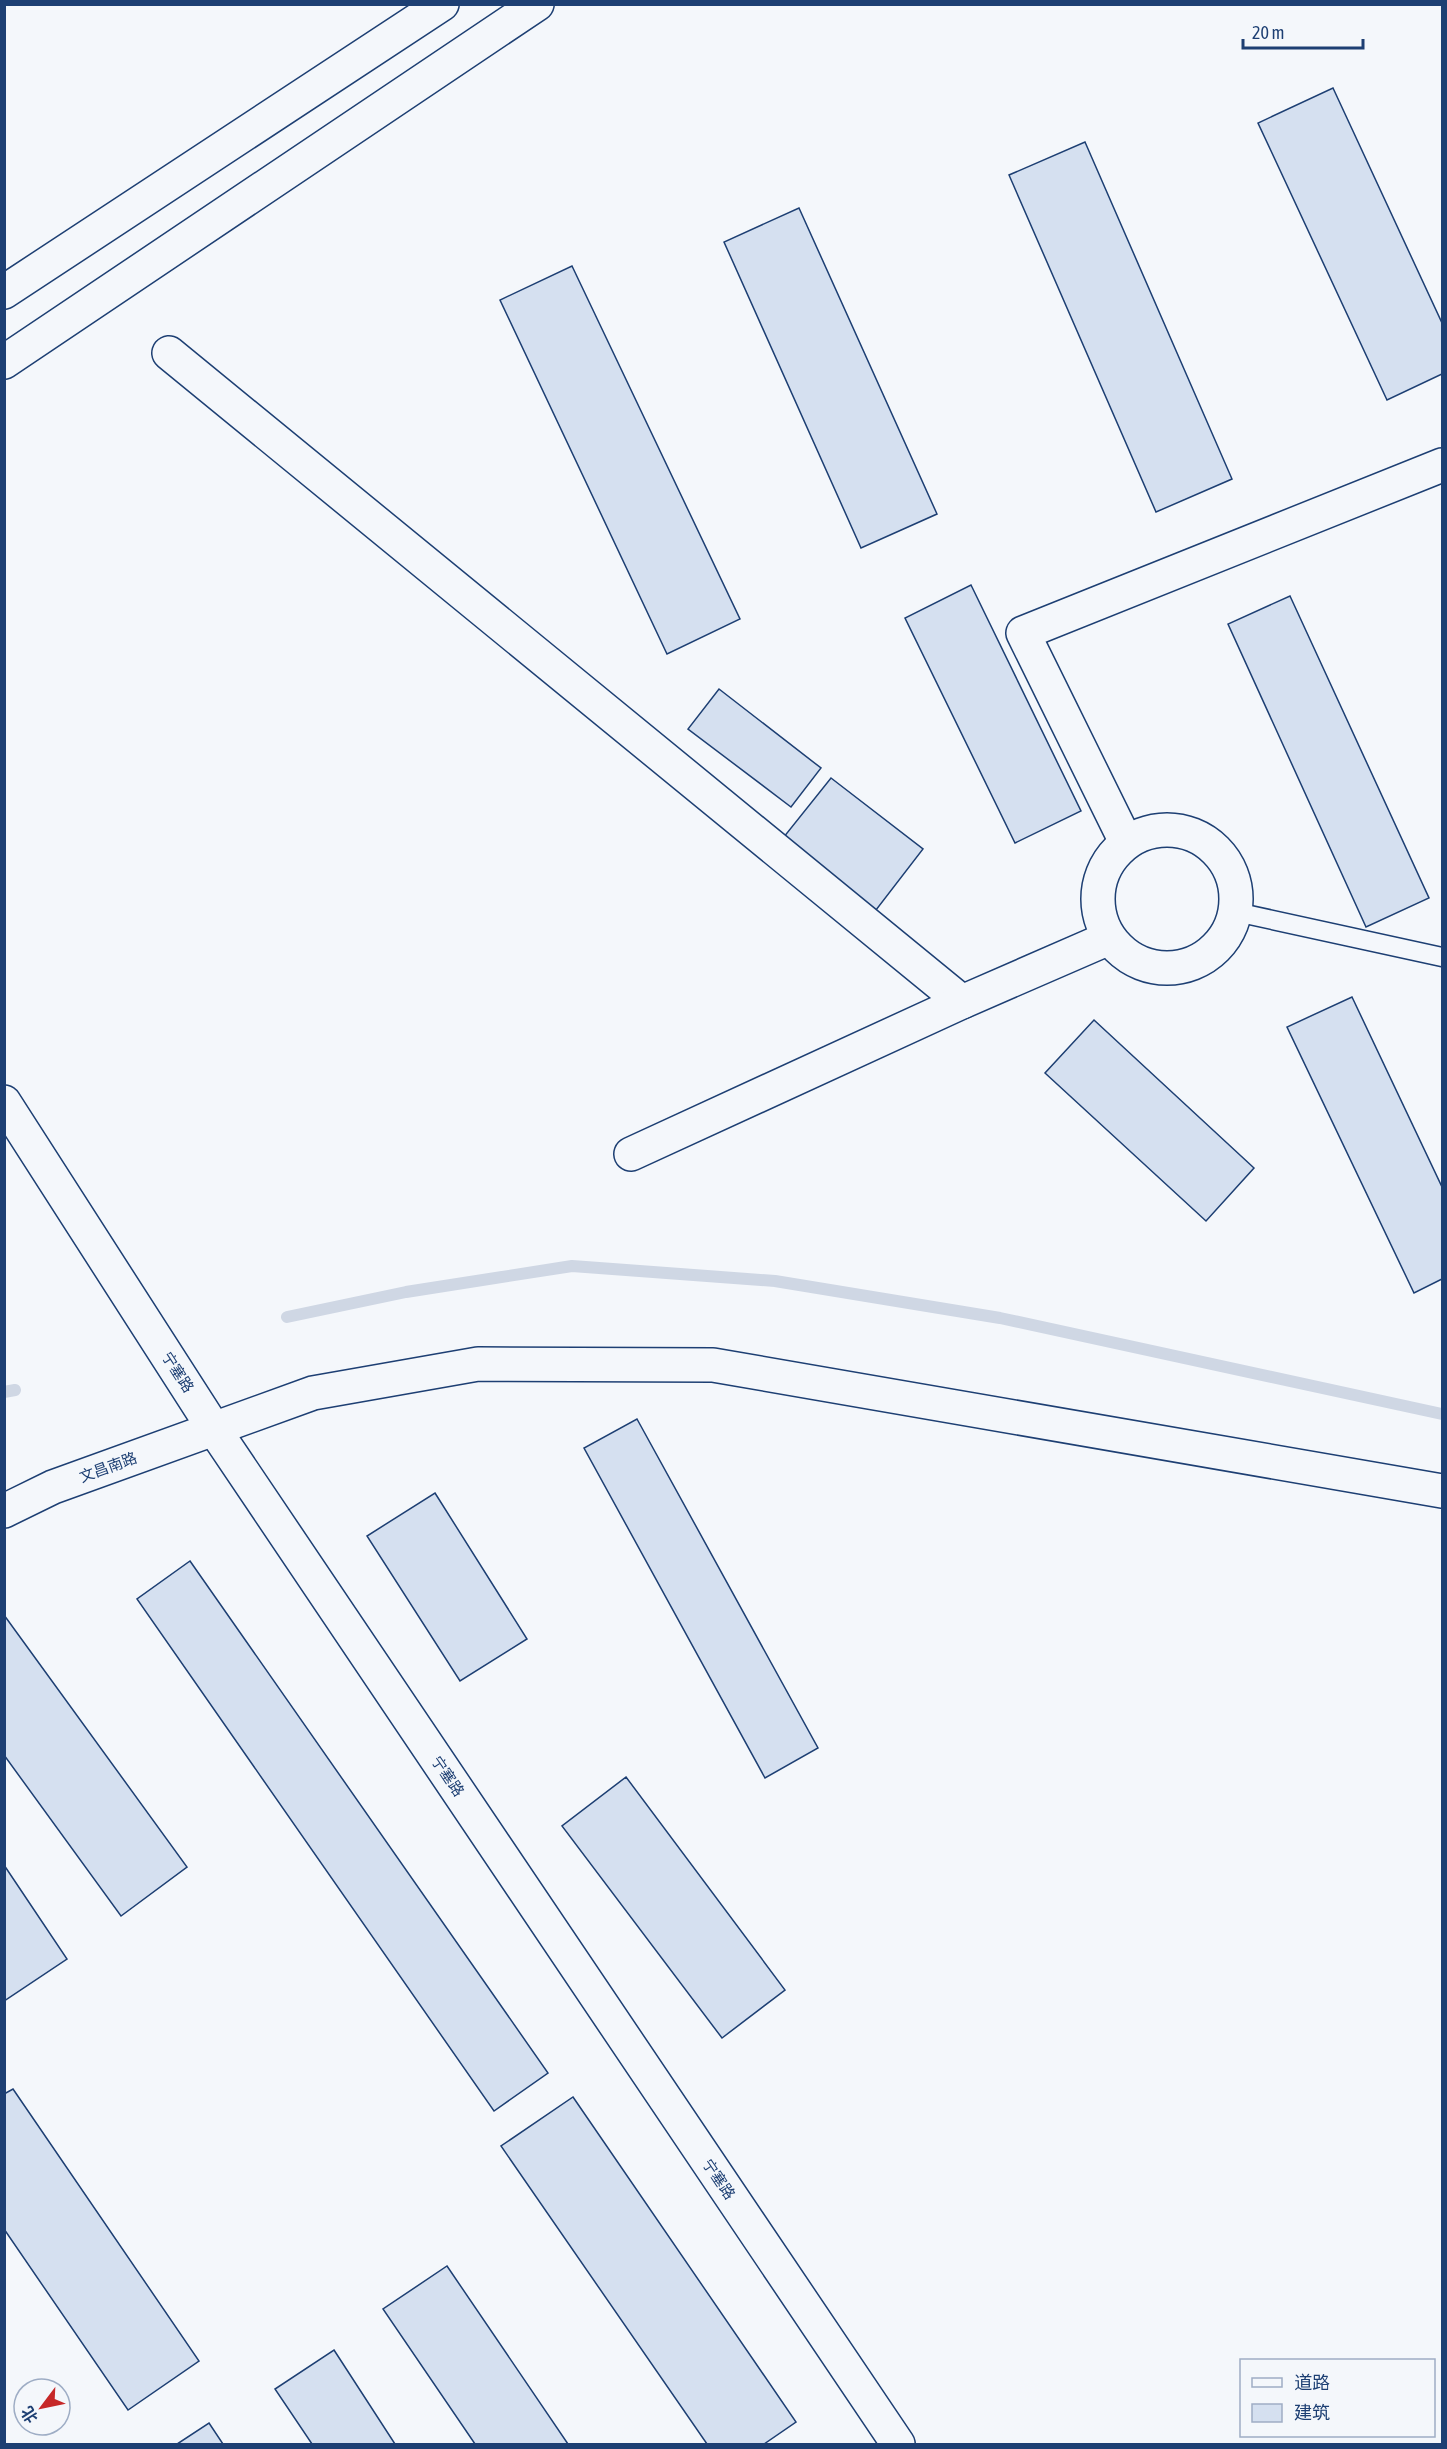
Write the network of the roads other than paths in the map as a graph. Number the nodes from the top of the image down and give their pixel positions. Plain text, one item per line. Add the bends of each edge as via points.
1 (442, 4) edge
2 (537, 4) edge
3 (4, 292) edge
4 (169, 353) dead end
5 (4, 362) edge
6 (1443, 465) edge
7 (1126, 842) junction
8 (1236, 912) junction
9 (1109, 939) junction
10 (1443, 957) edge
11 (962, 1002) junction
12 (4, 1102) edge
13 (631, 1154) dead end
14 (214, 1429) junction
15 (1443, 1491) edge
16 (4, 1511) edge
17 (898, 2445) edge

1 - 3 street
2 - 5 street
4 - 11 street
6 - 7 street via 1023,633
7 - 8 street via 1151,831 1169,830 1203,839 1223,859 1235,884
7 - 9 street via 1108,862 1098,887 1099,914
8 - 9 street via 1225,938 1205,958 1180,968 1154,968 1129,957
8 - 10 lane
9 - 11 street
11 - 13 street
12 - 14 street, 宁塞路
14 - 15 street, 文昌南路 via 313,1393 478,1364 713,1365
14 - 16 street, 文昌南路 via 53,1487
14 - 17 street, 宁塞路

